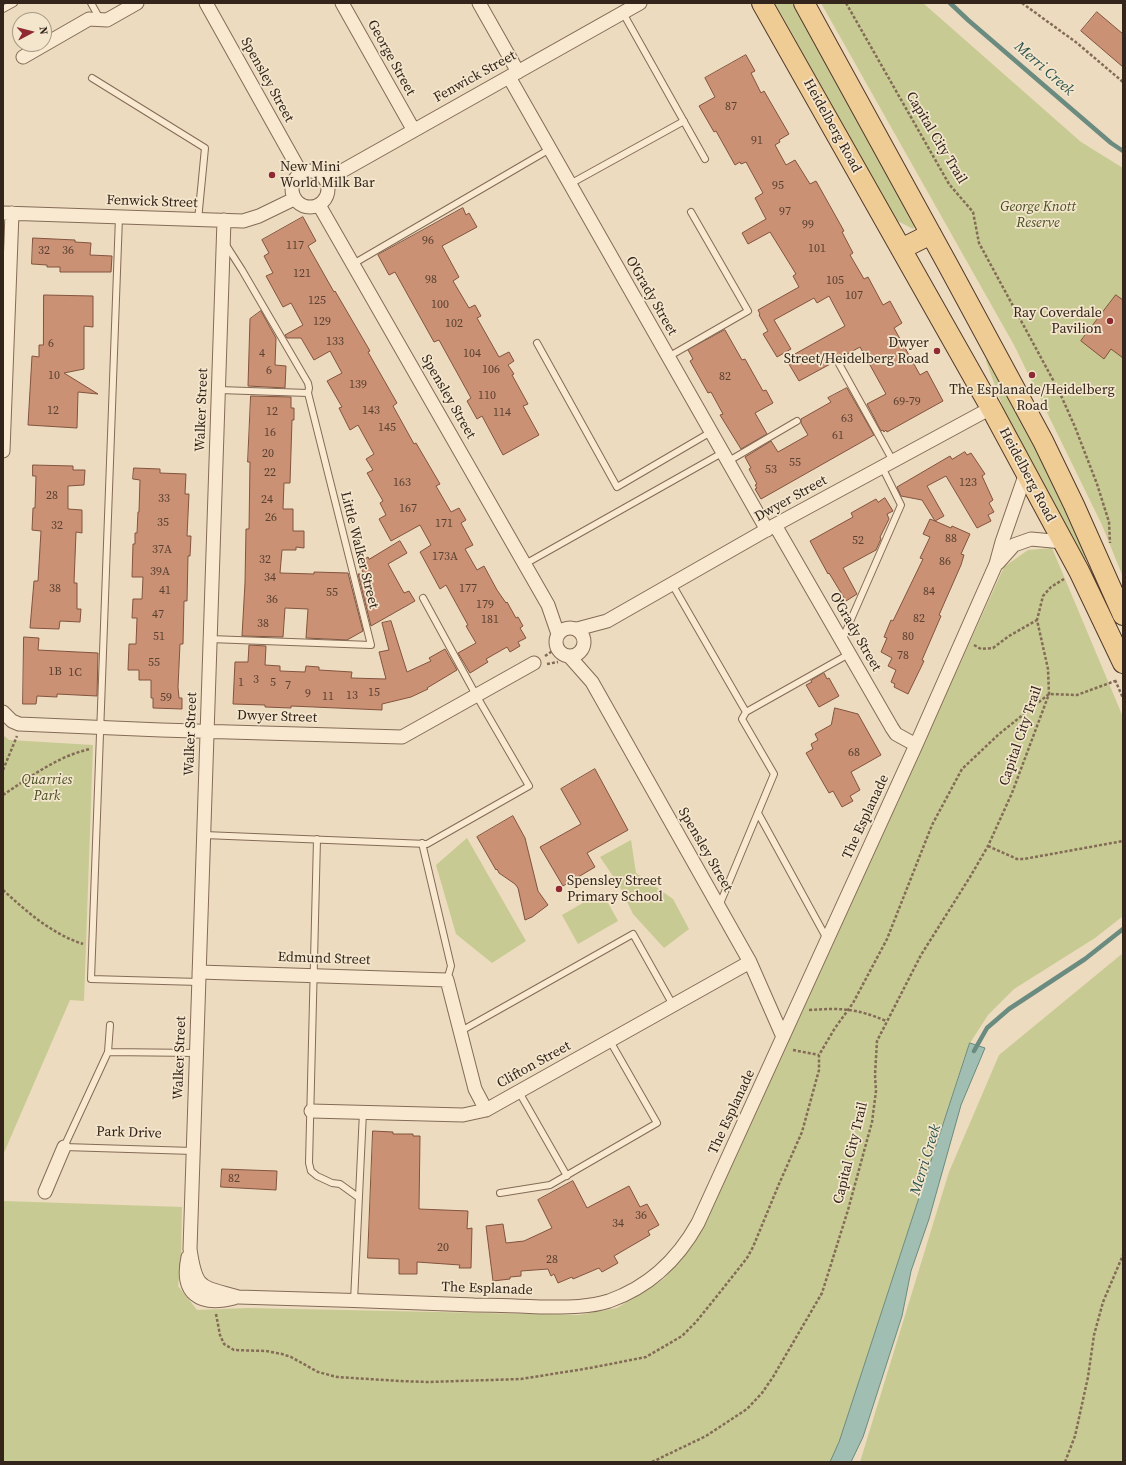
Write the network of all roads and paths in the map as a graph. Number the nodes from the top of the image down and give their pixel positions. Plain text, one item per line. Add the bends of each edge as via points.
1 (14, 3) edge
2 (91, 3) edge
3 (137, 3) edge
4 (206, 3) edge
5 (342, 3) edge
6 (479, 3) edge
7 (640, 3) edge
8 (762, 3) edge
9 (804, 3) edge
10 (846, 3) edge
11 (1022, 3) edge
12 (620, 8) edge
13 (3, 9) edge
14 (101, 20) junction
15 (23, 57) dead end
16 (514, 74) junction
17 (92, 78) dead end
18 (1123, 82) edge
19 (684, 121) junction
20 (413, 129) junction
21 (550, 149) junction
22 (705, 159) dead end
23 (301, 173) junction
24 (326, 180) junction
25 (569, 184) junction
26 (294, 199) junction
27 (319, 205) junction
28 (691, 212) dead end
29 (7, 213) edge
30 (119, 217) junction
31 (198, 220) junction
32 (224, 220) junction
33 (931, 234) junction
34 (224, 242) junction
35 (901, 250) junction
36 (353, 264) junction
37 (537, 344) dead end
38 (668, 357) junction
39 (838, 362) dead end
40 (219, 390) junction
41 (308, 392) junction
42 (991, 408) junction
43 (797, 421) dead end
44 (710, 432) junction
45 (3, 450) edge
46 (725, 457) junction
47 (893, 461) junction
48 (882, 467) junction
49 (1026, 473) junction
50 (771, 528) junction
51 (1063, 542) junction
52 (1098, 560) junction
53 (525, 564) junction
54 (996, 564) junction
55 (1079, 571) junction
56 (672, 584) junction
57 (423, 598) dead end
58 (1123, 615) edge
59 (1037, 620) junction
60 (607, 621) junction
61 (568, 630) junction
62 (210, 639) junction
63 (963, 640) junction
64 (842, 641) junction
65 (583, 647) junction
66 (849, 654) junction
67 (569, 656) junction
68 (534, 663) joint
69 (1123, 663) edge
70 (592, 682) junction
71 (1049, 694) junction
72 (476, 695) junction
73 (1123, 698) edge
74 (3, 712) edge
75 (746, 712) junction
76 (19, 724) junction
77 (101, 727) junction
78 (207, 731) junction
79 (916, 745) junction
80 (100, 747) junction
81 (3, 770) edge
82 (3, 795) edge
83 (758, 813) junction
84 (204, 835) junction
85 (316, 839) junction
86 (1123, 841) edge
87 (422, 843) junction
88 (988, 846) junction
89 (3, 890) edge
90 (719, 906) junction
91 (828, 940) junction
92 (92, 947) junction
93 (750, 962) junction
94 (312, 975) junction
95 (199, 977) junction
96 (448, 980) junction
97 (673, 1005) junction
98 (849, 1009) junction
99 (795, 1010) junction
100 (886, 1021) junction
101 (110, 1025) dead end
102 (461, 1031) junction
103 (783, 1037) junction
104 (610, 1041) junction
105 (793, 1050) dead end
106 (108, 1052) junction
107 (197, 1053) junction
108 (819, 1055) junction
109 (519, 1092) junction
110 (486, 1110) junction
111 (311, 1111) junction
112 (363, 1112) junction
113 (64, 1147) junction
114 (193, 1151) junction
115 (567, 1176) junction
116 (45, 1192) dead end
117 (500, 1193) dead end
118 (358, 1197) junction
119 (1123, 1255) edge
120 (197, 1289) junction
121 (238, 1297) junction
122 (354, 1300) junction
123 (209, 1301) junction
124 (652, 1462) edge
125 (1065, 1462) edge

1 - 13 lane
2 - 14 lane
3 - 14 street via 107,20
4 - 23 street, Spensley Street
5 - 20 street, George Street
6 - 16 street, O'Grady Street
7 - 12 street, Fenwick Street
8 - 35 main road, Heidelberg Road
9 - 33 main road, Heidelberg Road
10 - 52 path, Capital City Trail via 949,184 974,212 979,243 1059,391 1097,484 1109,522 1109,556
11 - 18 path via 1077,43
12 - 16 street, Fenwick Street
12 - 19 lane
14 - 15 street via 88,19
16 - 20 street, Fenwick Street
16 - 21 street, O'Grady Street
17 - 31 lane via 205,148
19 - 22 lane
19 - 25 lane
20 - 24 street, Fenwick Street
21 - 25 street, O'Grady Street
21 - 36 lane
23 - 24 street via 317,172
23 - 26 street via 296,177 292,187
24 - 27 street via 328,191
25 - 38 street, O'Grady Street
26 - 27 street via 303,206
26 - 32 street, Fenwick Street via 251,220
27 - 36 street, Spensley Street
28 - 38 lane via 748,311
29 - 30 street, Fenwick Street
29 - 45 street
30 - 31 street, Fenwick Street
30 - 77 lane
31 - 32 street, Fenwick Street
32 - 34 street, Walker Street
33 - 35 main road
33 - 52 main road, Heidelberg Road via 1043,441
34 - 40 street, Walker Street
34 - 41 lane via 308,383
35 - 42 main road, Heidelberg Road
36 - 53 street, Spensley Street
37 - 44 lane via 617,487
38 - 44 street, O'Grady Street
39 - 47 lane
40 - 41 lane
40 - 62 street, Walker Street
41 - 62 lane, Little Walker Street via 371,645
42 - 47 street, Dwyer Street
42 - 49 main road, Heidelberg Road
43 - 46 lane
44 - 46 street, O'Grady Street
46 - 50 street, O'Grady Street
46 - 53 lane
47 - 48 street, Dwyer Street
48 - 50 street, Dwyer Street
48 - 64 lane via 901,505
49 - 51 main road, Heidelberg Road
49 - 54 street, The Esplanade
50 - 56 street, Dwyer Street
50 - 64 street, O'Grady Street
51 - 54 street, The Esplanade via 1031,539 1014,546
51 - 55 main road, Heidelberg Road
52 - 58 main road, Heidelberg Road
53 - 61 street, Spensley Street via 548,605
54 - 63 street, The Esplanade
55 - 59 path, Capital City Trail via 1051,587 1043,596
55 - 69 main road, Heidelberg Road
56 - 60 street, Dwyer Street
56 - 75 lane
57 - 72 lane
59 - 63 path via 993,648 981,649
59 - 71 path, Capital City Trail via 1048,669
60 - 61 street, Dwyer Street
60 - 65 street, Dwyer Street
61 - 65 street via 584,636
61 - 67 street via 556,638 557,648
62 - 78 street, Walker Street
63 - 79 street, The Esplanade
64 - 66 street, O'Grady Street
65 - 67 street via 579,654
65 - 70 street, Spensley Street
66 - 75 lane
66 - 79 street, O'Grady Street via 896,734
67 - 68 path via 550,665
67 - 70 street, Spensley Street
68 - 72 street, Dwyer Street
70 - 90 street, Spensley Street
71 - 73 path via 1077,695 1116,681
71 - 88 path, Capital City Trail via 1012,793
71 - 98 path via 998,734 962,769 932,825 887,939
72 - 78 street, Dwyer Street via 402,737
72 - 87 lane via 529,786 427,844
74 - 76 street
75 - 83 lane via 742,719 774,774
76 - 77 street, Dwyer Street
76 - 81 path via 17,737
77 - 78 street, Dwyer Street
77 - 80 lane
78 - 84 street, Walker Street
79 - 91 street, The Esplanade
80 - 82 path via 76,752 33,775
80 - 92 lane
83 - 90 lane
83 - 91 lane
84 - 85 lane
84 - 95 street, Walker Street
85 - 87 lane
85 - 94 lane
86 - 88 path via 1024,859 1017,859
87 - 96 lane via 451,966
88 - 100 path, Capital City Trail via 921,955
89 - 92 path via 39,922 66,937
90 - 93 street, Spensley Street
91 - 99 street, The Esplanade
92 - 95 lane via 91,979
93 - 97 street, Clifton Street
93 - 103 street, Spensley Street
94 - 95 street, Edmund Street
94 - 96 street, Edmund Street
94 - 111 lane
95 - 107 street, Walker Street
96 - 102 street
97 - 102 lane via 633,934
97 - 104 street, Clifton Street
98 - 99 path
98 - 100 path
98 - 108 path
99 - 103 street, The Esplanade
100 - 124 path, Capital City Trail via 877,1041 876,1091 872,1122 822,1293 773,1377 747,1409 706,1436
101 - 106 lane, Park Drive
102 - 110 street via 475,1089
103 - 122 street, The Esplanade via 698,1223 680,1252 656,1275 641,1285 611,1300 580,1307
104 - 109 street, Clifton Street
104 - 115 lane via 657,1123
105 - 108 path
106 - 107 lane
106 - 113 lane, Park Drive
107 - 114 street, Walker Street
108 - 123 path via 819,1070 802,1132 747,1258 682,1336 646,1357 521,1379 428,1382 337,1377 318,1372 282,1354 234,1350 224,1344 217,1315
109 - 110 street, Clifton Street
109 - 115 lane
110 - 112 street, Clifton Street via 463,1115
111 - 112 street, Clifton Street
111 - 118 lane via 311,1171 323,1180 340,1184
112 - 118 lane
113 - 114 lane, Park Drive
113 - 116 street, Park Drive
114 - 120 street, Walker Street via 190,1249 186,1275 188,1286
115 - 117 lane via 550,1185
118 - 122 lane
119 - 125 path via 1103,1302 1074,1436
120 - 121 street, The Esplanade via 206,1288
120 - 123 street, The Esplanade via 199,1298
121 - 122 street, The Esplanade
121 - 123 street, The Esplanade

